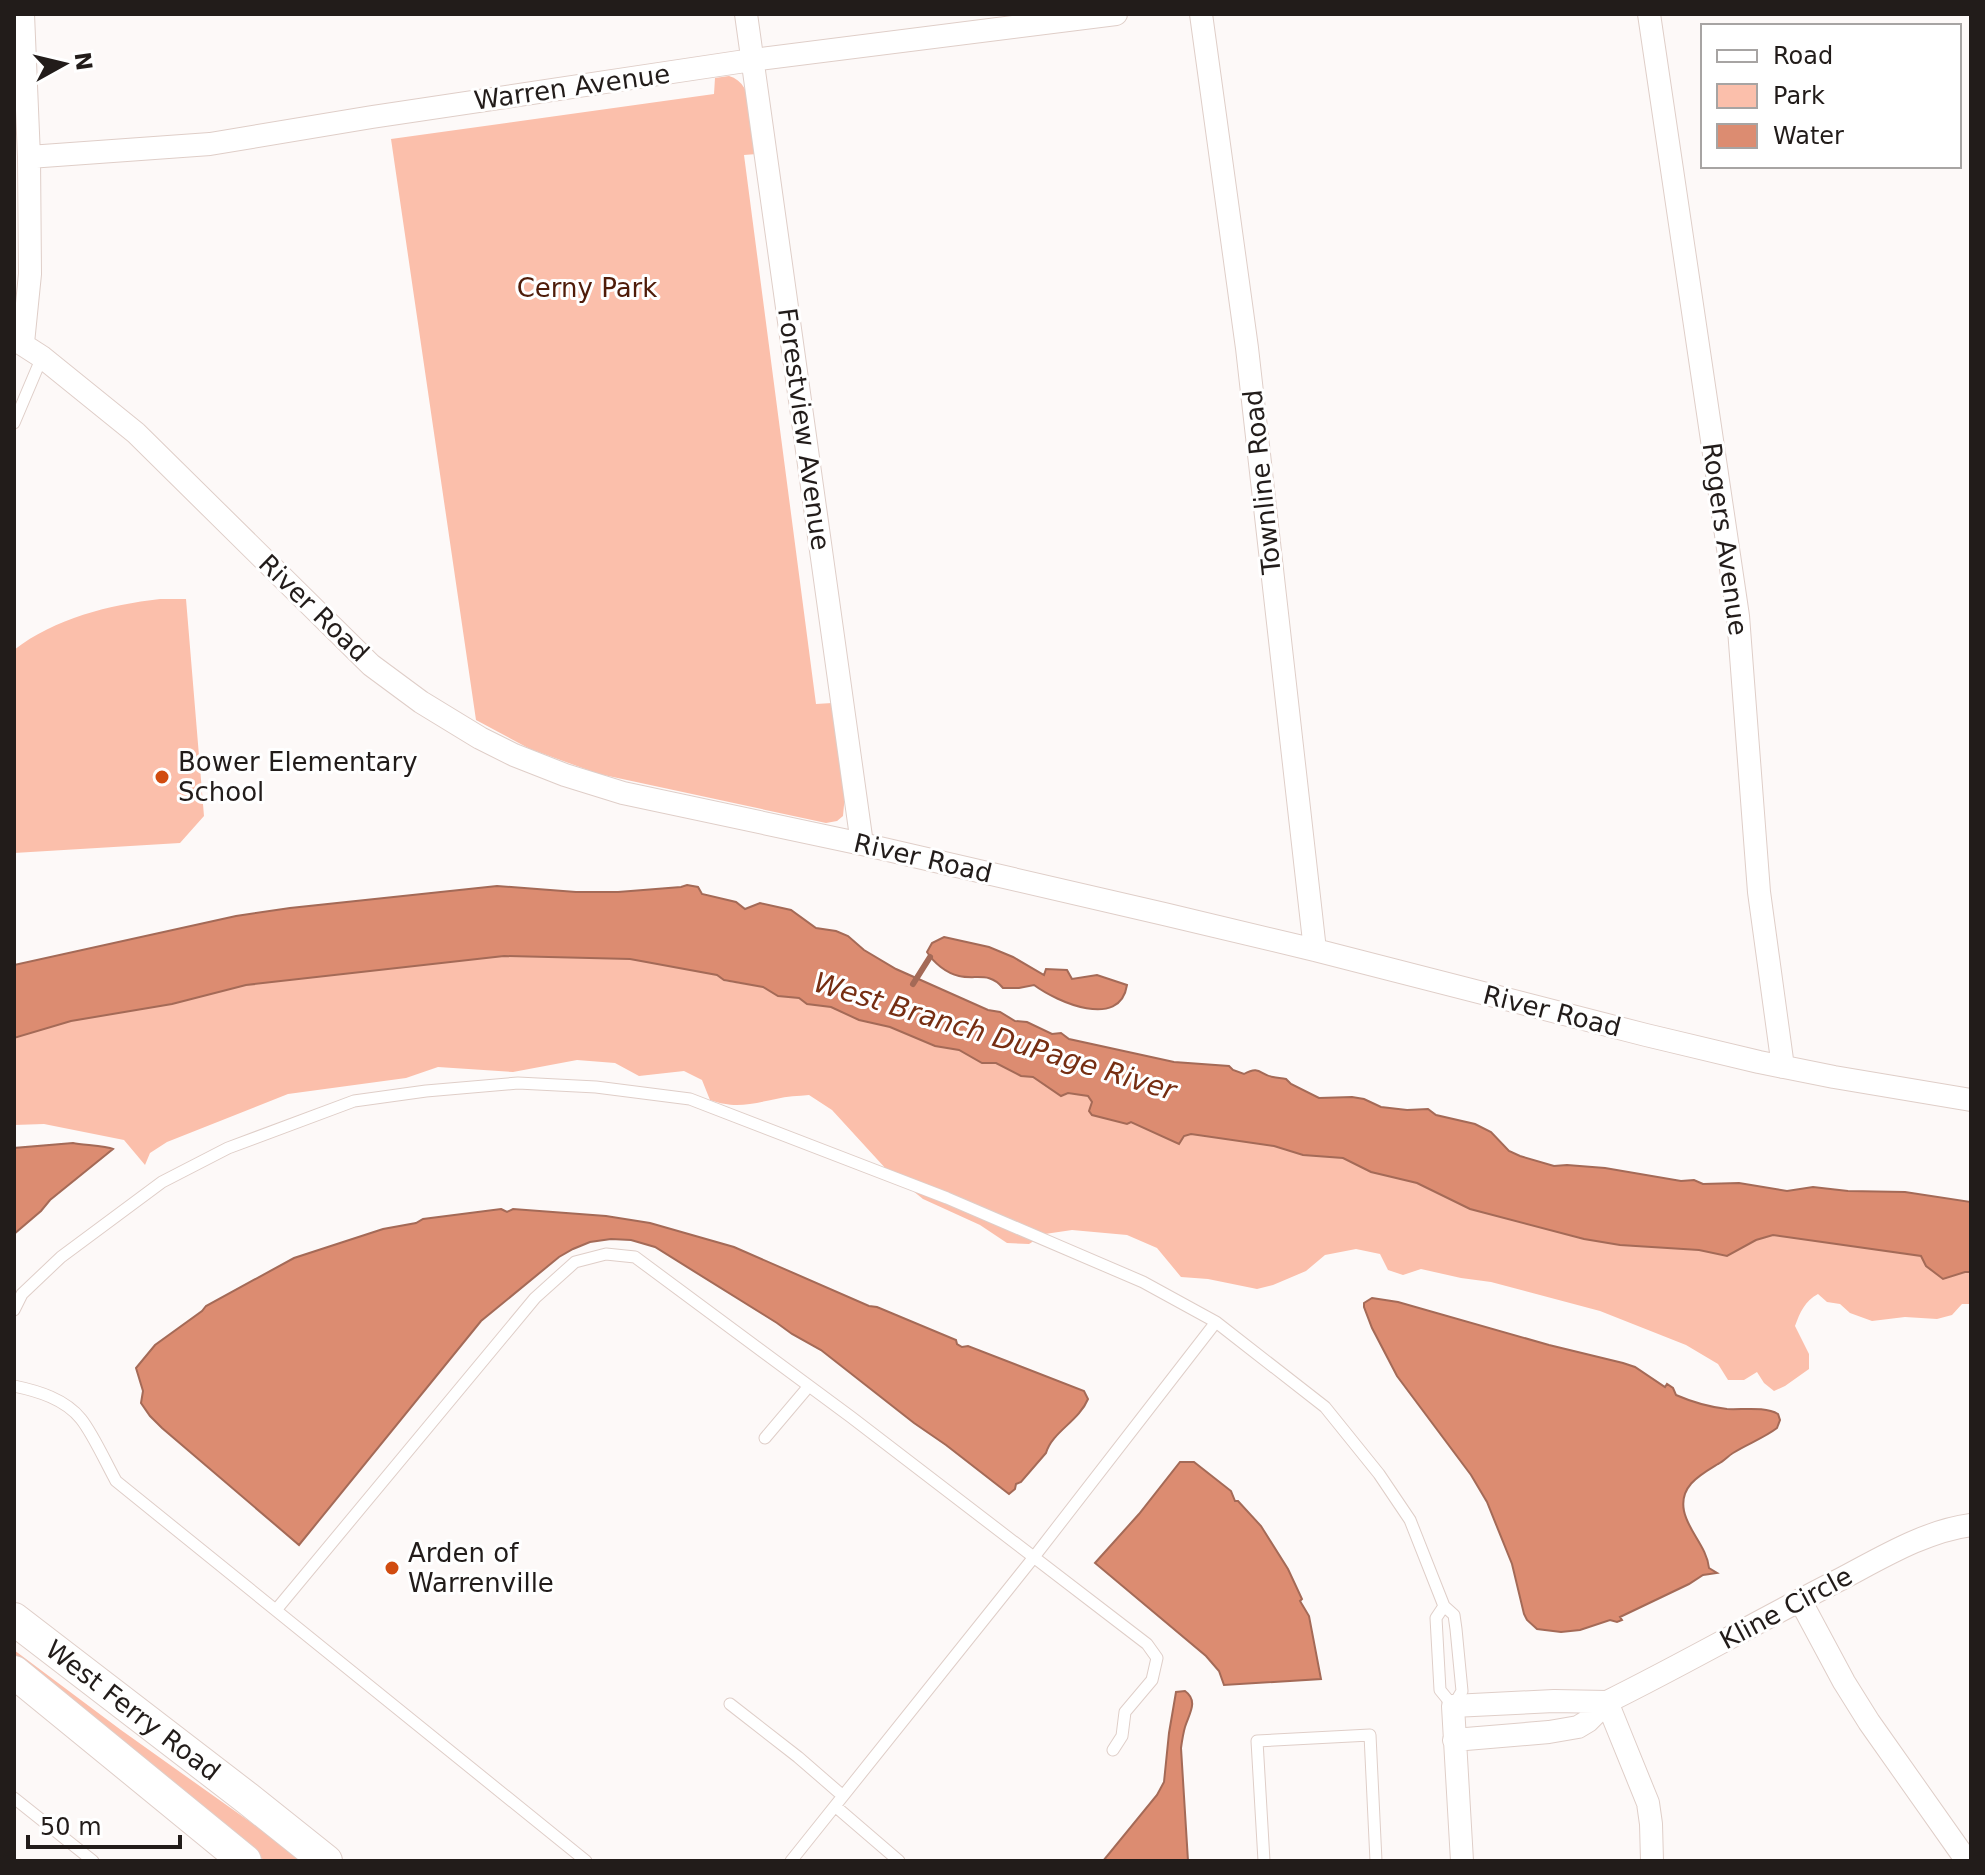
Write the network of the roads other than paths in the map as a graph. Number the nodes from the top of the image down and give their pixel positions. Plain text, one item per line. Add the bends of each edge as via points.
1 (23, 14) edge
2 (746, 14) edge
3 (1116, 14) edge
4 (1201, 14) edge
5 (1649, 14) edge
6 (752, 60) junction
7 (29, 157) junction
8 (18, 341) edge
9 (42, 357) junction
10 (14, 423) edge
11 (862, 844) junction
12 (1315, 950) junction
13 (1783, 1067) junction
14 (1971, 1100) edge
15 (14, 1310) edge
16 (1216, 1322) junction
17 (14, 1386) edge
18 (809, 1386) junction
19 (765, 1438) dead end
20 (1971, 1525) edge
21 (1034, 1557) junction
22 (1800, 1600) junction
23 (1444, 1606) junction
24 (276, 1610) junction
25 (14, 1619) edge
26 (14, 1672) edge
27 (1607, 1702) junction
28 (730, 1704) dead end
29 (1453, 1706) junction
30 (1454, 1740) junction
31 (1113, 1750) dead end
32 (843, 1796) junction
33 (14, 1798) edge
34 (835, 1806) junction
35 (93, 1861) edge
36 (245, 1861) edge
37 (326, 1861) edge
38 (586, 1861) edge
39 (791, 1861) edge
40 (899, 1861) edge
41 (1264, 1861) edge
42 (1376, 1861) edge
43 (1462, 1861) edge
44 (1652, 1861) edge
45 (1967, 1861) edge

1 - 7 street
2 - 6 street, Forestview Avenue
3 - 6 street, Warren Avenue
4 - 12 street, Townline Road via 1247,348
5 - 13 street, Rogers Avenue via 1738,616 1759,892
6 - 7 street, Warren Avenue via 210,144
6 - 11 street, Forestview Avenue
7 - 8 street via 30,274
8 - 9 street, River Road
9 - 10 lane
9 - 11 street, River Road via 136,433 371,665 447,719 514,755 623,793
11 - 12 street, River Road
12 - 13 street, River Road
13 - 14 street, River Road
15 - 16 lane via 22,1294 61,1257 162,1182 228,1148 354,1101 518,1083 690,1099 947,1198 1143,1282
16 - 21 lane
16 - 23 lane via 1325,1407 1379,1474 1410,1520
17 - 24 lane via 38,1391 81,1419 116,1481
18 - 19 lane
18 - 21 lane
18 - 24 lane via 635,1257 606,1254 575,1262 535,1298
20 - 22 street, Kline Circle via 1935,1534
21 - 31 lane via 1147,1644 1157,1658 1152,1680 1125,1712 1122,1736
21 - 32 lane
22 - 27 street, Kline Circle
22 - 45 street via 1869,1722
23 - 29 lane via 1436,1618 1440,1690
23 - 29 lane via 1454,1615 1462,1691
24 - 38 lane
25 - 37 main road, West Ferry Road
26 - 36 main road, West Ferry Road
27 - 29 street, Kline Circle
27 - 30 street, Kline Circle via 1578,1727
27 - 44 street via 1648,1803
28 - 32 lane
29 - 30 street
30 - 43 street
32 - 34 lane
33 - 35 lane
34 - 39 lane
34 - 40 lane
41 - 42 lane via 1257,1741 1370,1735

